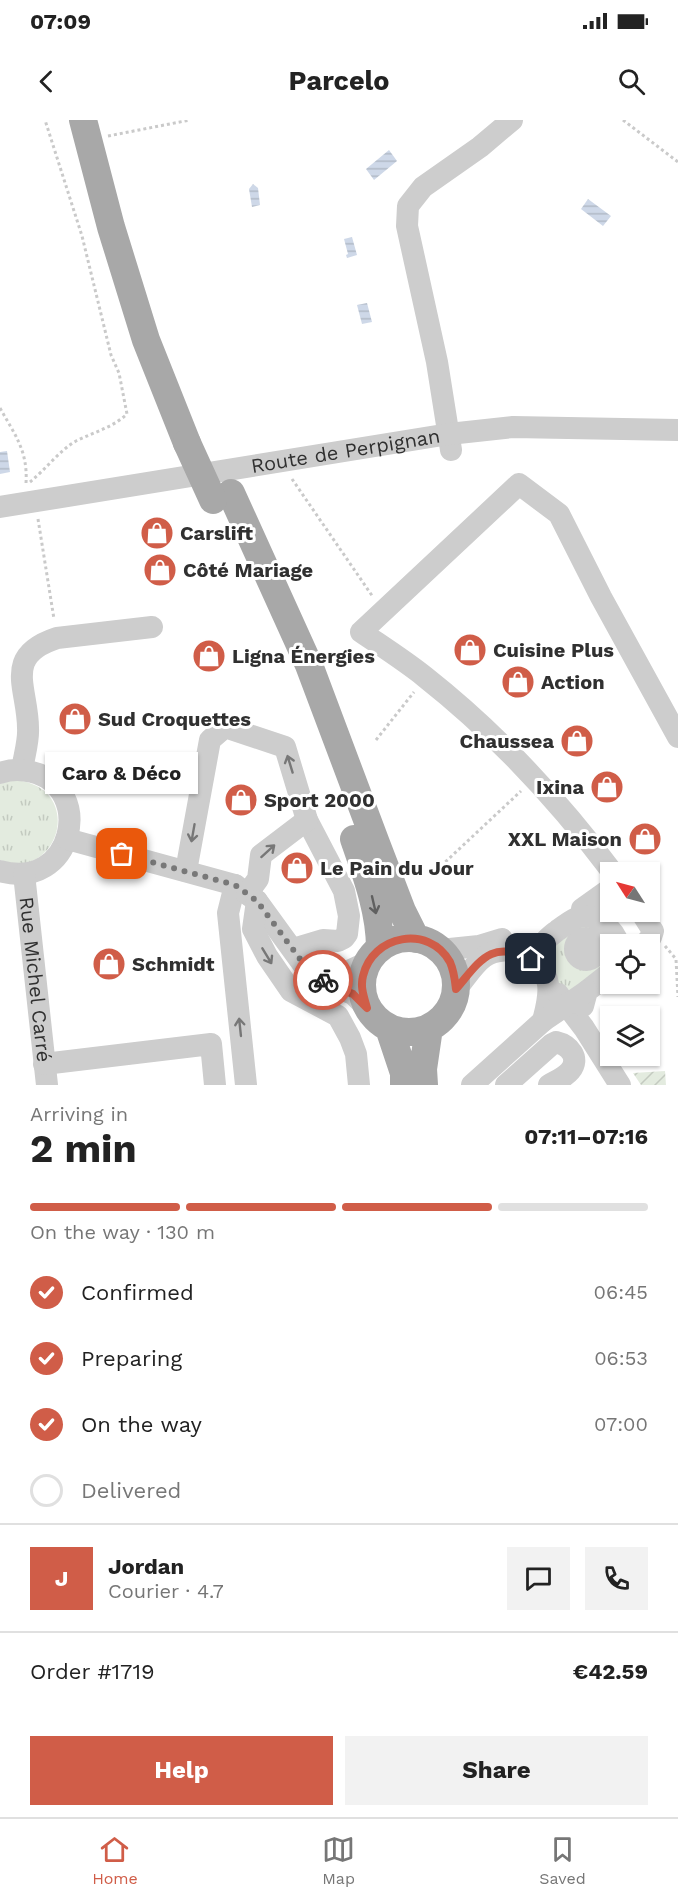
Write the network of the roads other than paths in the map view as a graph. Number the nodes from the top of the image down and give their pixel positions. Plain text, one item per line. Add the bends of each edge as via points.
1 (512, 120) edge
2 (96, 126) edge
3 (678, 430) edge
4 (450, 442) junction
5 (222, 496) junction
6 (13, 499) edge
7 (152, 627) dead end
8 (678, 737) edge
9 (11, 771) edge
10 (308, 820) junction
11 (67, 839) junction
12 (605, 862) edge
13 (186, 871) junction
14 (0, 872) edge
15 (24, 874) junction
16 (246, 893) junction
17 (600, 896) edge
18 (582, 909) dead end
19 (613, 934) edge
20 (545, 941) junction
21 (428, 944) junction
22 (293, 949) junction
23 (374, 955) junction
24 (313, 973) junction
25 (544, 974) junction
26 (600, 981) edge
27 (456, 989) junction
28 (587, 991) junction
29 (567, 1006) junction
30 (367, 1008) junction
31 (543, 1021) junction
32 (389, 1028) junction
33 (429, 1028) junction
34 (584, 1028) junction
35 (46, 1074) edge
36 (215, 1085) edge
37 (246, 1085) edge
38 (358, 1085) edge
39 (404, 1085) edge
40 (424, 1085) edge
41 (472, 1085) edge
42 (506, 1085) edge
43 (549, 1085) edge
44 (620, 1085) edge

1 - 4 street via 423,187 408,206 407,226
2 - 5 main road via 196,441
3 - 4 street, Route de Perpignan via 513,427
4 - 6 street, Route de Perpignan
5 - 21 main road via 309,665 402,911
5 -> 23 main road via 366,872 380,931
7 - 9 street via 57,638 34,650 20,674 28,728
8 - 12 street via 559,514 519,484 361,632 475,720 535,778
9 - 11 street via 38,773 62,794 70,824
10 -> 13 street via 285,747 225,727 210,740
16 -> 10 street via 258,879 261,855
10 - 22 street via 344,891 348,926 347,934 338,941 323,940
11 - 13 street
11 - 15 street via 50,863
13 - 16 street
14 - 15 street
15 - 35 street, Rue Michel Carré
16 - 22 street
37 -> 16 street via 228,913
16 -> 38 street via 253,929 291,991 338,1016 356,1054
17 - 18 street
19 - 20 street via 604,923 579,917
20 - 21 street via 503,939 479,946
20 - 25 street via 540,952
21 - 23 main road via 397,940
21 - 27 main road via 449,961
22 - 24 street
23 - 24 street via 342,974
23 - 30 main road via 363,977 362,993
24 - 30 street via 353,994
25 - 27 street via 531,959 514,951 495,952 484,957
25 - 28 street via 568,991
25 - 29 street
25 - 31 street via 548,993
26 - 28 street
27 - 33 main road via 452,1005
28 - 29 street
28 - 34 street
29 - 31 street
29 - 34 street
30 - 32 main road
31 - 41 street
32 - 33 main road via 402,1032
32 - 39 main road via 404,1073
33 - 40 main road
34 - 44 street
35 - 36 street via 211,1044
42 - 43 street via 556,1042 565,1044 573,1053 574,1065

